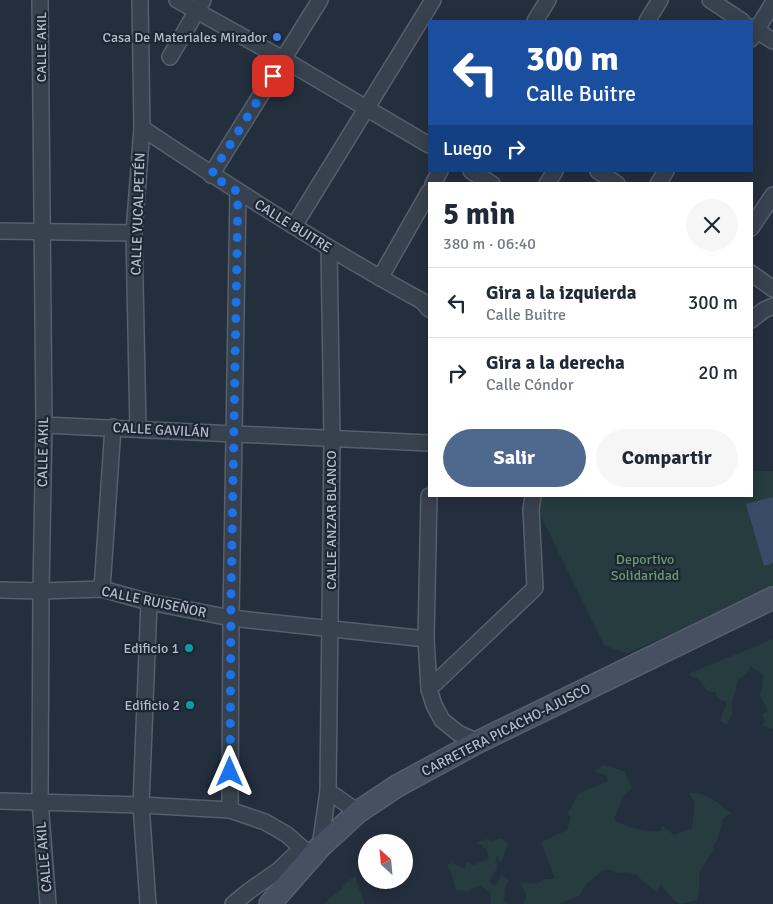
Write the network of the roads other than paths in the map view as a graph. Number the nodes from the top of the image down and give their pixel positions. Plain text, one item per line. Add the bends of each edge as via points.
1 (40, 0) edge
2 (140, 0) edge
3 (177, 0) edge
4 (320, 0) edge
5 (433, 0) edge
6 (548, 0) edge
7 (660, 0) edge
8 (710, 0) edge
9 (773, 3) edge
10 (200, 5) edge
11 (536, 20) edge
12 (648, 20) edge
13 (740, 20) edge
14 (753, 32) edge
15 (773, 41) edge
16 (170, 57) dead end
17 (284, 59) junction
18 (366, 107) junction
19 (142, 128) junction
20 (428, 144) edge
21 (473, 172) edge
22 (599, 172) edge
23 (211, 175) junction
24 (489, 182) edge
25 (609, 182) edge
26 (238, 192) junction
27 (428, 194) edge
28 (773, 195) edge
29 (753, 225) edge
30 (294, 226) junction
31 (0, 231) edge
32 (42, 232) junction
33 (134, 233) junction
34 (329, 248) junction
35 (753, 274) edge
36 (380, 278) junction
37 (773, 289) edge
38 (425, 305) edge
39 (773, 306) edge
40 (753, 318) edge
41 (44, 425) junction
42 (113, 427) junction
43 (138, 429) junction
44 (234, 433) junction
45 (332, 438) junction
46 (428, 443) edge
47 (429, 497) edge
48 (533, 497) edge
49 (102, 589) junction
50 (0, 590) edge
51 (41, 591) junction
52 (773, 598) edge
53 (149, 602) junction
54 (231, 618) junction
55 (330, 628) junction
56 (426, 639) junction
57 (429, 689) junction
58 (478, 742) junction
59 (328, 791) junction
60 (0, 801) edge
61 (40, 801) junction
62 (141, 805) junction
63 (230, 810) junction
64 (358, 812) junction
65 (312, 850) junction
66 (48, 904) edge
67 (148, 904) edge
68 (233, 904) edge
69 (270, 904) edge

1 - 32 street, CALLE AKIL
2 - 19 street, CALLE YUCALPETÉN
3 - 10 street
4 - 17 street
5 - 18 street
6 - 11 street
7 - 12 street
8 - 13 street
9 - 14 street
10 - 16 street
10 - 17 street
14 - 15 street
17 - 18 street
17 - 23 street
18 - 20 street
18 - 30 street
19 - 23 street, CALLE BUITRE
19 - 33 street, CALLE YUCALPETÉN
21 - 24 street
22 - 25 street
23 - 26 street, CALLE BUITRE
26 - 30 street, CALLE BUITRE
26 - 44 street
27 - 36 street
28 - 29 street
30 - 34 street, CALLE BUITRE
31 - 32 street
32 - 33 street
32 - 41 street, CALLE AKIL
33 - 43 street, CALLE YUCALPETÉN
34 - 36 street, CALLE BUITRE
34 - 45 street, CALLE ANZAR BLANCO
35 - 37 street
36 - 38 street, CALLE BUITRE
39 - 40 street
41 - 42 street, CALLE GAVILÁN
41 - 51 street, CALLE AKIL
42 - 43 street, CALLE GAVILÁN
42 - 49 street
43 - 44 street, CALLE GAVILÁN
44 - 45 street, CALLE GAVILÁN
44 - 54 street
45 - 46 street, CALLE GAVILÁN
45 - 55 street, CALLE ANZAR BLANCO
47 - 56 street
48 - 57 street via 535,588
49 - 51 street, CALLE RUISEÑOR
49 - 53 street, CALLE RUISEÑOR
50 - 51 street, CALLE RUISEÑOR
51 - 61 street, CALLE AKIL
52 - 58 main road, CARRETERA PICACHO-AJUSCO
53 - 54 street, CALLE RUISEÑOR
53 - 62 street
54 - 55 street, CALLE RUISEÑOR
54 - 63 street
55 - 56 street, CALLE RUISEÑOR
55 - 59 street, CALLE ANZAR BLANCO
56 - 57 street
57 - 58 street via 442,720 458,733
58 - 64 main road, CARRETERA PICACHO-AJUSCO via 397,786
59 - 64 street
59 - 65 street, CALLE ANZAR BLANCO
60 - 61 street
61 - 62 street
61 - 66 street, CALLE AKIL
62 - 63 street
62 - 67 street
63 - 65 street via 265,822
64 - 65 main road, CARRETERA PICACHO-AJUSCO
65 - 68 street via 248,890
65 - 69 main road, CARRETERA PICACHO-AJUSCO

